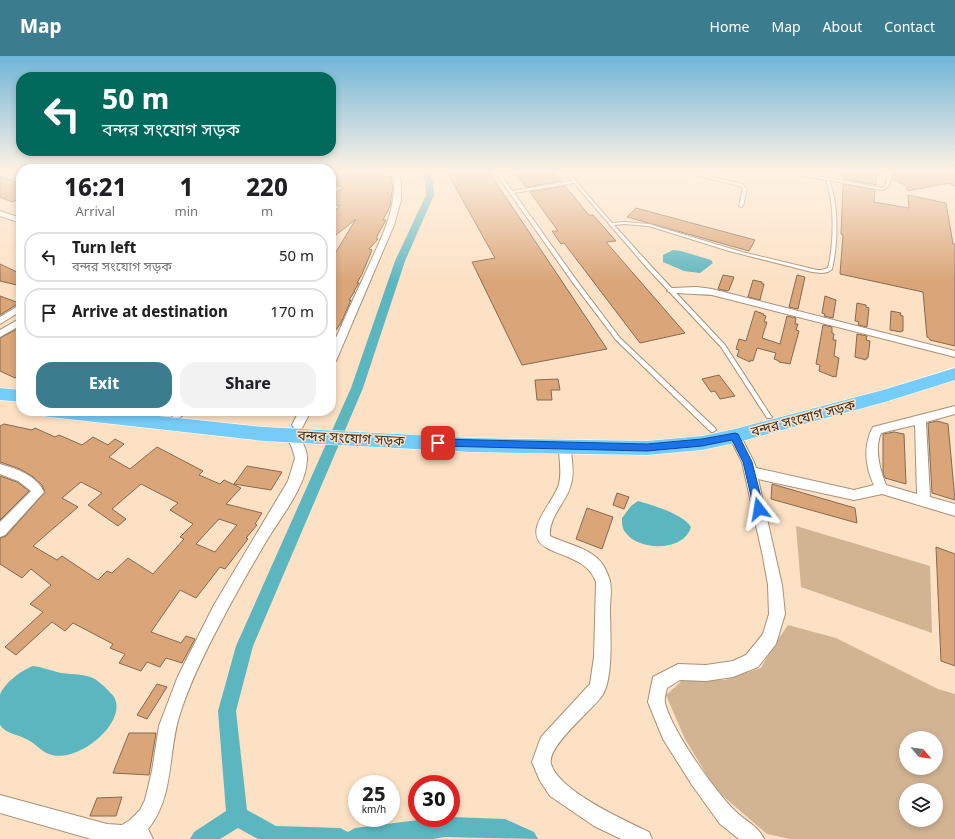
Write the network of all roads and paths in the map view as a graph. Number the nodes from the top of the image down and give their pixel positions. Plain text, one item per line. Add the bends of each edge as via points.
1 (394, 209) edge
2 (524, 209) edge
3 (598, 209) edge
4 (834, 209) edge
5 (0, 213) edge
6 (16, 220) edge
7 (612, 224) junction
8 (672, 292) junction
9 (16, 310) edge
10 (0, 321) edge
11 (16, 324) edge
12 (0, 334) edge
13 (336, 351) edge
14 (955, 354) edge
15 (955, 365) edge
16 (955, 374) edge
17 (0, 394) edge
18 (16, 396) edge
19 (0, 405) edge
20 (16, 407) edge
21 (953, 413) edge
22 (124, 416) edge
23 (187, 416) edge
24 (769, 417) junction
25 (920, 418) junction
26 (198, 421) junction
27 (298, 424) edge
28 (712, 430) junction
29 (735, 436) junction
30 (426, 438) junction
31 (565, 447) junction
32 (0, 469) edge
33 (750, 472) junction
34 (882, 489) junction
35 (924, 501) junction
36 (955, 510) edge
37 (0, 531) edge
38 (0, 804) edge
39 (140, 834) edge
40 (642, 839) edge
41 (754, 839) edge

1 - 13 street via 392,219
2 - 28 lane via 618,338
3 - 7 lane
4 - 7 lane via 832,261 830,269 826,271 751,256 641,224
5 - 6 street
7 - 8 lane
8 - 14 street via 712,292
8 - 24 lane via 723,346
9 - 10 street
11 - 12 street
15 - 24 highway, বন্দর সংযোগ সড়ক via 837,401
16 - 29 highway, বন্দর সংযোগ সড়ক via 885,396
17 - 18 highway
19 - 20 highway
21 - 25 street
22 - 26 highway, বন্দর সংযোগ সড়ক
23 - 26 highway, বন্দর সংযোগ সড়ক
24 - 28 highway, বন্দর সংযোগ সড়ক
25 - 34 street via 877,430 873,437 873,461 876,478
25 - 35 street
26 - 27 highway, বন্দর সংযোগ সড়ক
27 - 30 highway, বন্দর সংযোগ সড়ক
27 - 39 street via 301,459 298,470 283,501 202,641 173,707 156,796
28 - 30 highway, বন্দর সংযোগ সড়ক via 669,437
29 - 31 highway, বন্দর সংযোগ সড়ক via 702,443 647,448
29 - 33 street
30 - 31 highway, বন্দর সংযোগ সড়ক
31 - 40 street via 565,483 562,494 545,521 542,531 544,539 548,542 584,557 600,571 603,582 602,657 597,689 547,743 541,762 546,775 557,789 601,818
32 - 37 street via 33,484 38,492
33 - 34 street via 854,495
33 - 41 street via 775,585 778,614 770,638 752,661 733,669 706,673 678,672 659,682 656,702 669,733 698,778 728,817
34 - 35 street
35 - 36 street
38 - 39 street via 107,834

